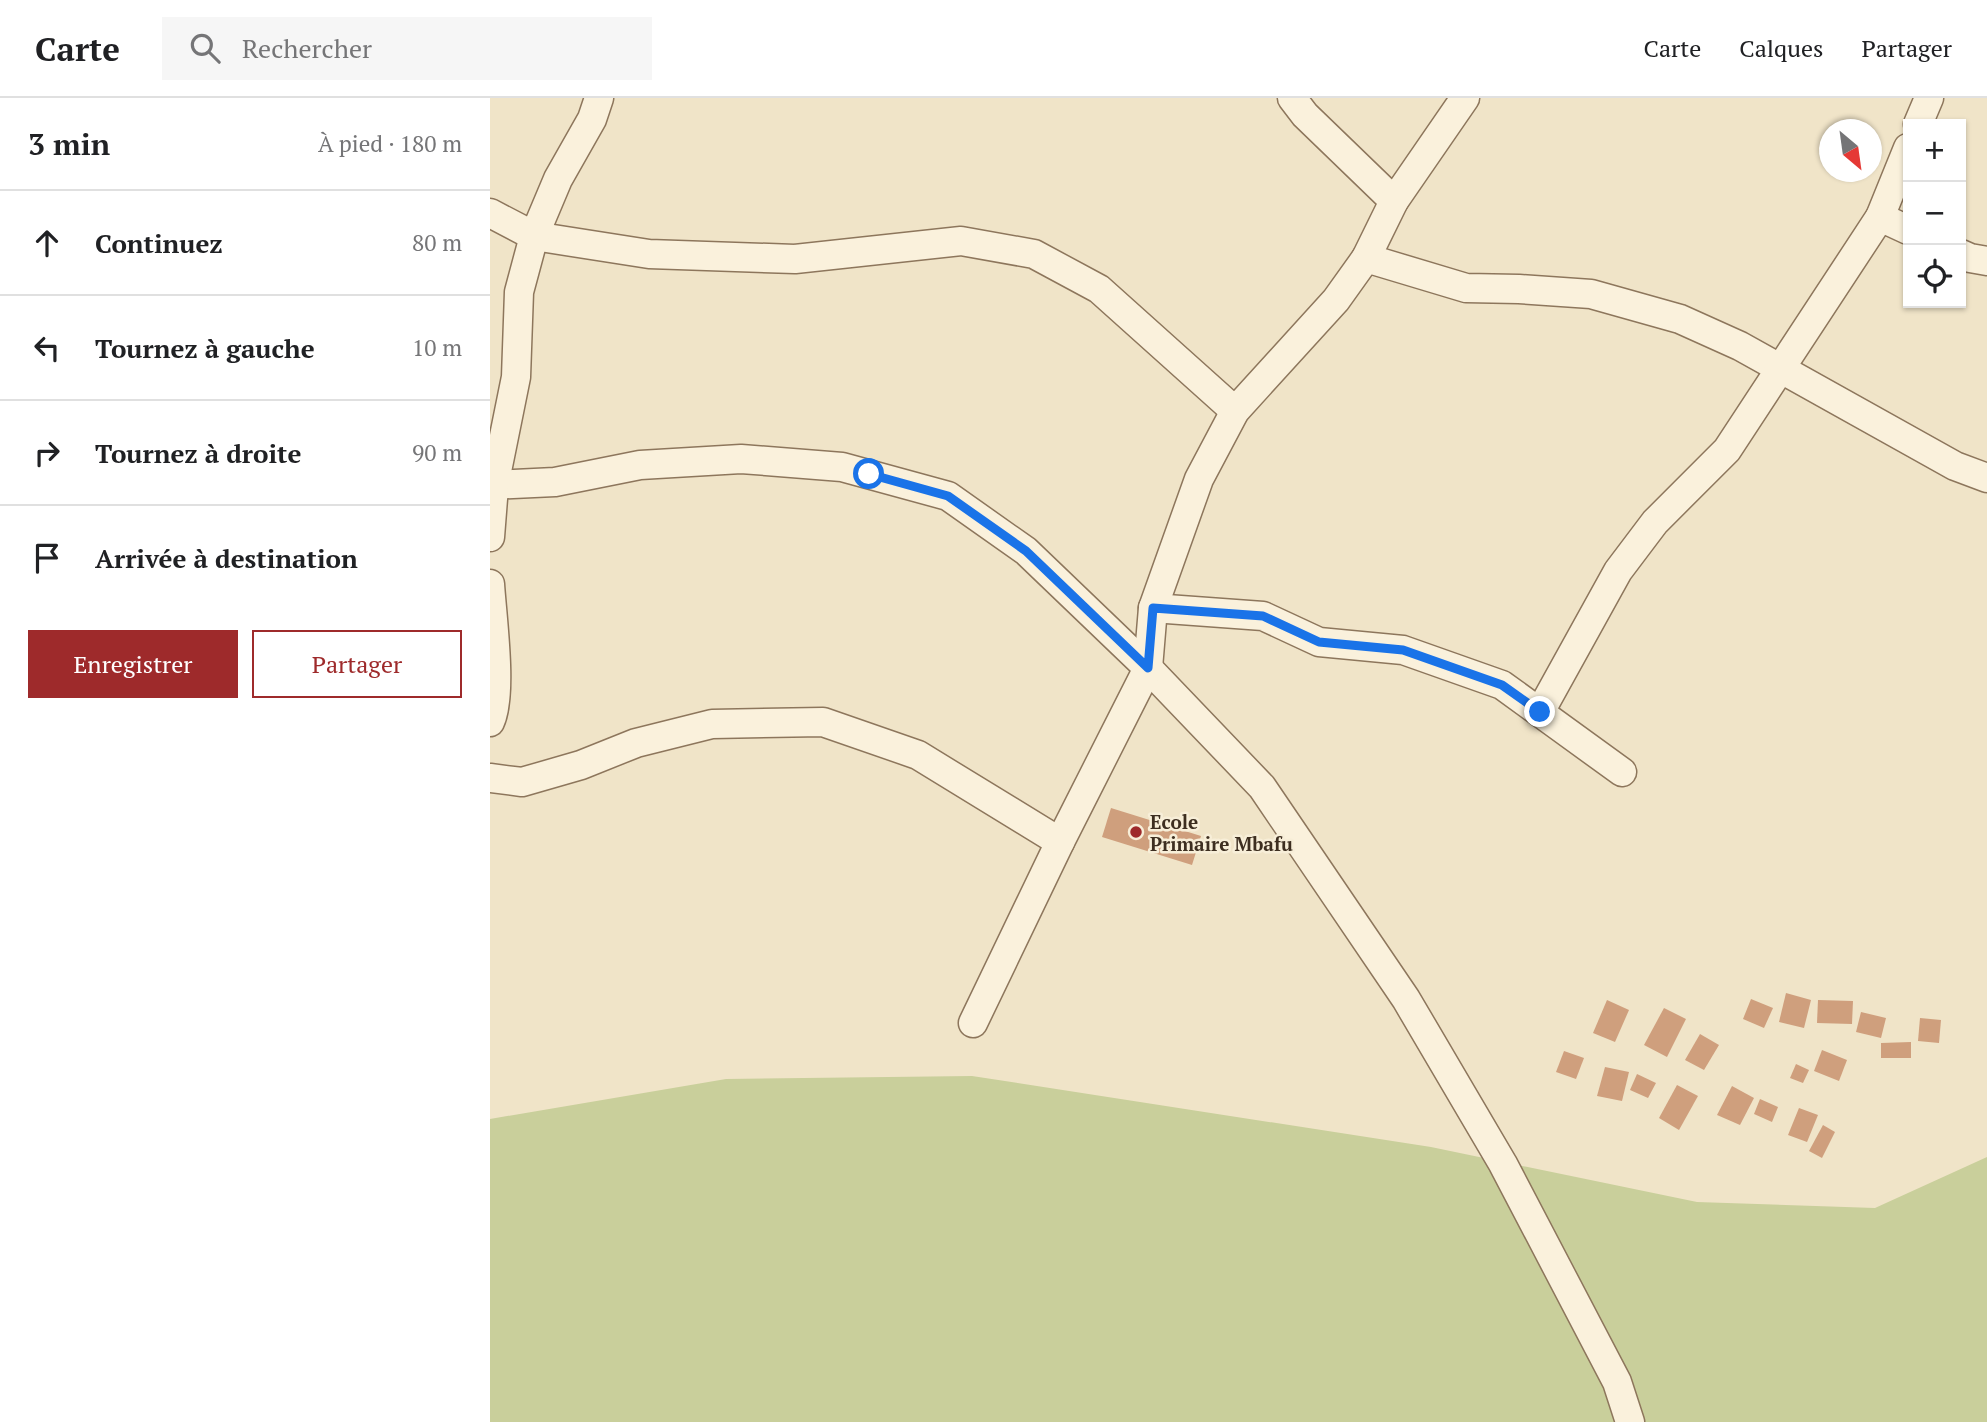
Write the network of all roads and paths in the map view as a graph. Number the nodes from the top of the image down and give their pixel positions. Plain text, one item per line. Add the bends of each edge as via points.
1 (599, 98) edge
2 (1292, 98) edge
3 (1465, 98) edge
4 (1929, 98) edge
5 (1920, 119) edge
6 (1903, 160) edge
7 (1394, 201) junction
8 (490, 213) edge
9 (1880, 217) junction
10 (1903, 228) edge
11 (534, 236) junction
12 (1966, 255) edge
13 (1366, 258) junction
14 (1987, 261) edge
15 (1780, 369) junction
16 (1235, 411) junction
17 (1987, 478) edge
18 (492, 485) edge
19 (490, 537) edge
20 (490, 584) edge
21 (1153, 608) junction
22 (1148, 668) junction
23 (1540, 712) junction
24 (490, 722) edge
25 (1622, 772) dead end
26 (490, 778) edge
27 (1060, 842) junction
28 (973, 1023) dead end
29 (1630, 1422) edge

1 - 11 street
2 - 7 street
3 - 7 street
4 - 5 street
6 - 9 street
7 - 13 street
8 - 11 street
9 - 10 street
9 - 15 street
11 - 16 street via 649,254 781,259 961,241 1034,254 1099,289
11 - 18 street via 519,292 516,377
12 - 14 street
13 - 15 street via 1466,288 1591,294 1680,318
13 - 16 street via 1336,300
15 - 17 street via 1944,460
15 - 23 street via 1727,450 1655,522 1618,571
16 - 21 street via 1199,479
18 - 19 street
18 - 22 street via 555,482 640,465 741,459 842,467 948,496 1026,551
20 - 24 street via 496,662 495,712
21 - 22 street
21 - 23 street via 1263,616 1319,642 1403,650 1502,685
22 - 27 street
22 - 29 street via 1262,787 1406,999 1510,1176 1617,1382
23 - 25 street
26 - 27 street via 522,782 636,743 712,724 823,722 918,755
27 - 28 street

